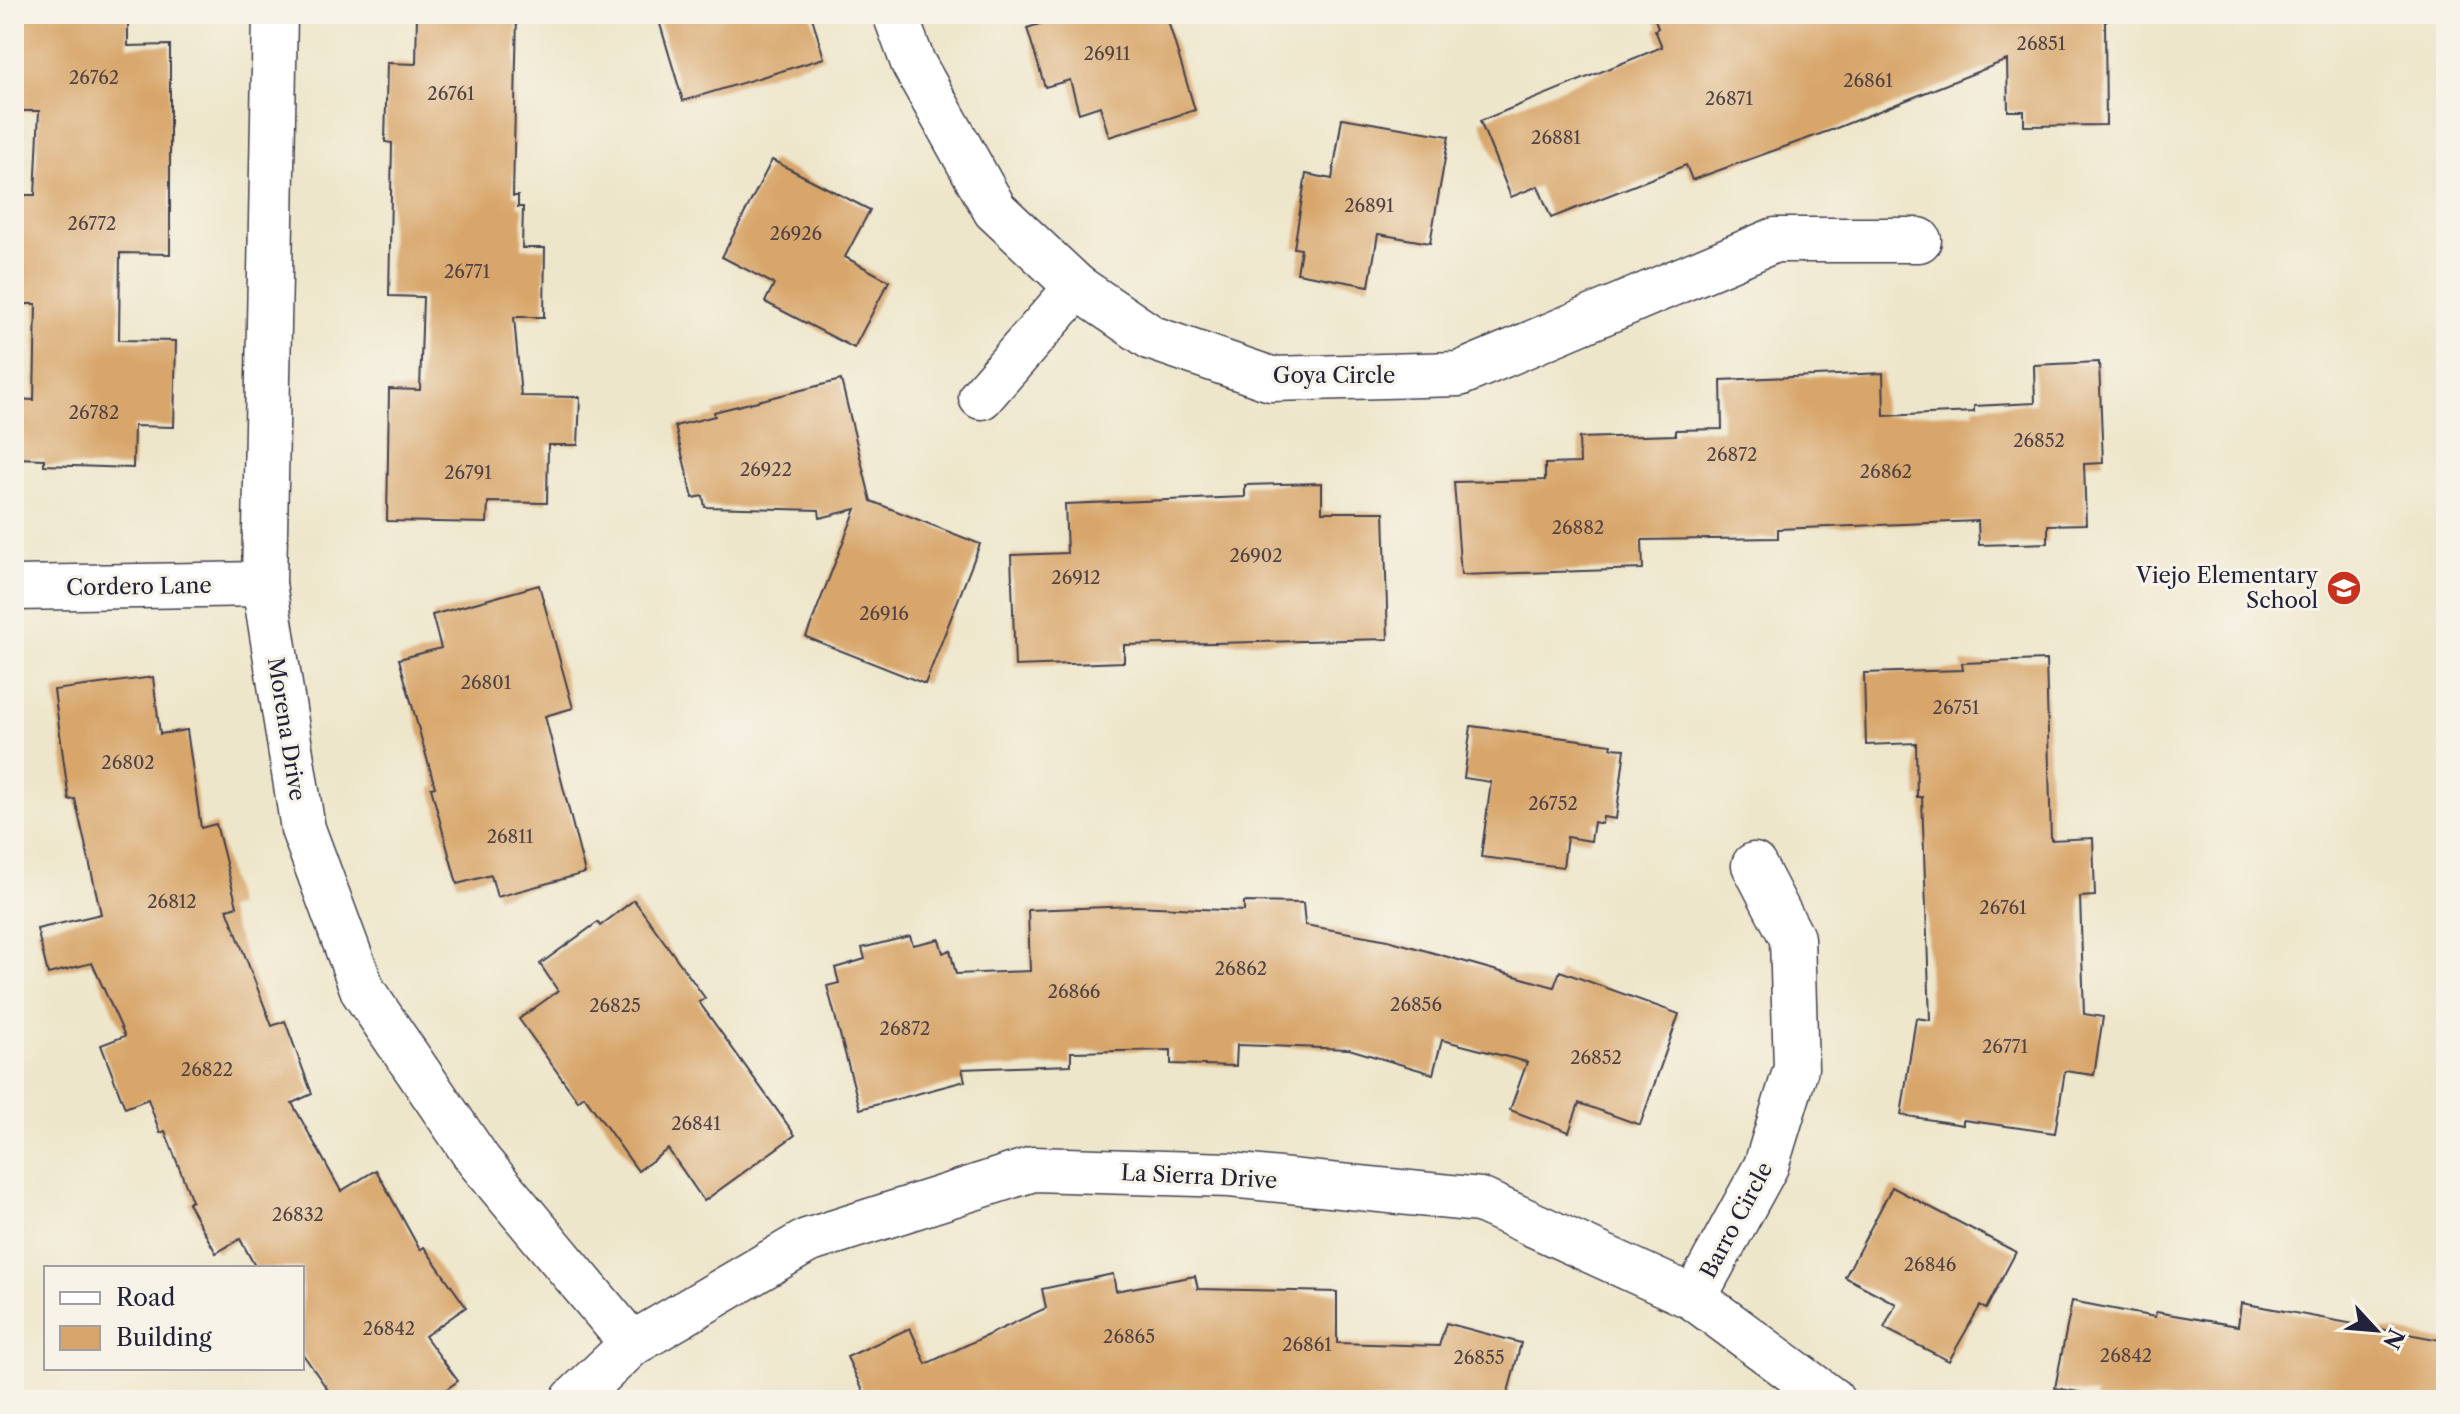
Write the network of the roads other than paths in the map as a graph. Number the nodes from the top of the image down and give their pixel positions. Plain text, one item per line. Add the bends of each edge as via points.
1 (275, 14) edge
2 (895, 14) edge
3 (1919, 240) dead end
4 (1077, 287) junction
5 (981, 397) dead end
6 (264, 584) junction
7 (14, 588) edge
8 (1754, 865) dead end
9 (1694, 1298) junction
10 (632, 1344) junction
11 (573, 1400) edge
12 (1832, 1400) edge

1 - 6 street, Morena Drive
2 - 4 street, Goya Circle via 913,63 995,210
3 - 4 street, Goya Circle via 1775,240 1459,374 1271,379 1152,338
4 - 5 street
6 - 7 street, Cordero Lane
6 - 10 street, Morena Drive via 303,829 363,991 479,1161
8 - 9 street, Barro Circle via 1792,938 1796,1068 1766,1166
9 - 10 street, La Sierra Drive via 1480,1200 1230,1175 1033,1169 807,1241
9 - 12 street, La Sierra Drive
10 - 11 street, La Sierra Drive

